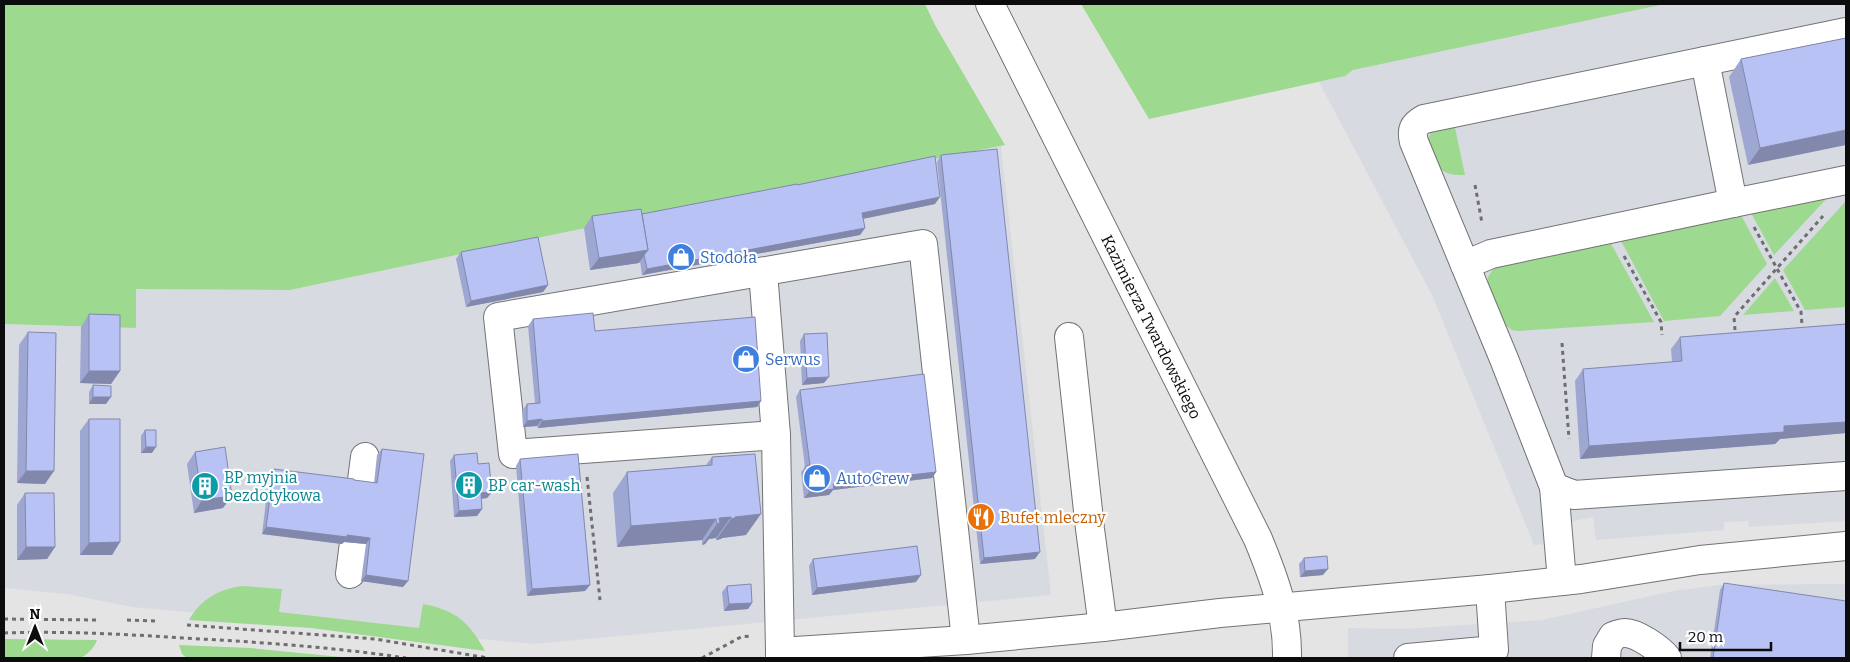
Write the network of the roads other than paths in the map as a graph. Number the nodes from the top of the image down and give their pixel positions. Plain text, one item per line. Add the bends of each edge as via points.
1 (990, 4) edge
2 (1846, 32) edge
3 (1705, 61) junction
4 (1844, 180) edge
5 (1733, 203) junction
6 (1476, 260) junction
7 (763, 272) junction
8 (1069, 337) dead end
9 (776, 435) junction
10 (365, 457) dead end
11 (1846, 476) edge
12 (1564, 491) junction
13 (1846, 546) edge
14 (350, 574) dead end
15 (1571, 580) junction
16 (1490, 589) junction
17 (1282, 608) junction
18 (1104, 627) junction
19 (966, 640) junction
20 (780, 648) edge
21 (1496, 654) edge
22 (1287, 658) edge
23 (1408, 658) edge
24 (1606, 658) edge
25 (1667, 658) edge

1 - 17 street, Kazimierza Twardowskiego via 1258,539
2 - 3 street
3 - 5 street
3 - 6 street via 1424,119 1415,124 1412,132 1414,142
4 - 5 street
5 - 6 street
6 - 12 street
7 - 9 street
7 - 9 street via 498,317 512,454
7 - 19 street via 923,244
8 - 18 street
9 - 20 street
10 - 14 street
11 - 12 street
12 - 15 street
13 - 15 street via 1700,560
15 - 16 street
16 - 17 street
16 - 21 street
17 - 18 street
17 - 22 street, Kazimierza Twardowskiego
18 - 19 street
19 - 20 street
21 - 23 street
24 - 25 street via 1607,646 1613,636 1626,632 1648,642

